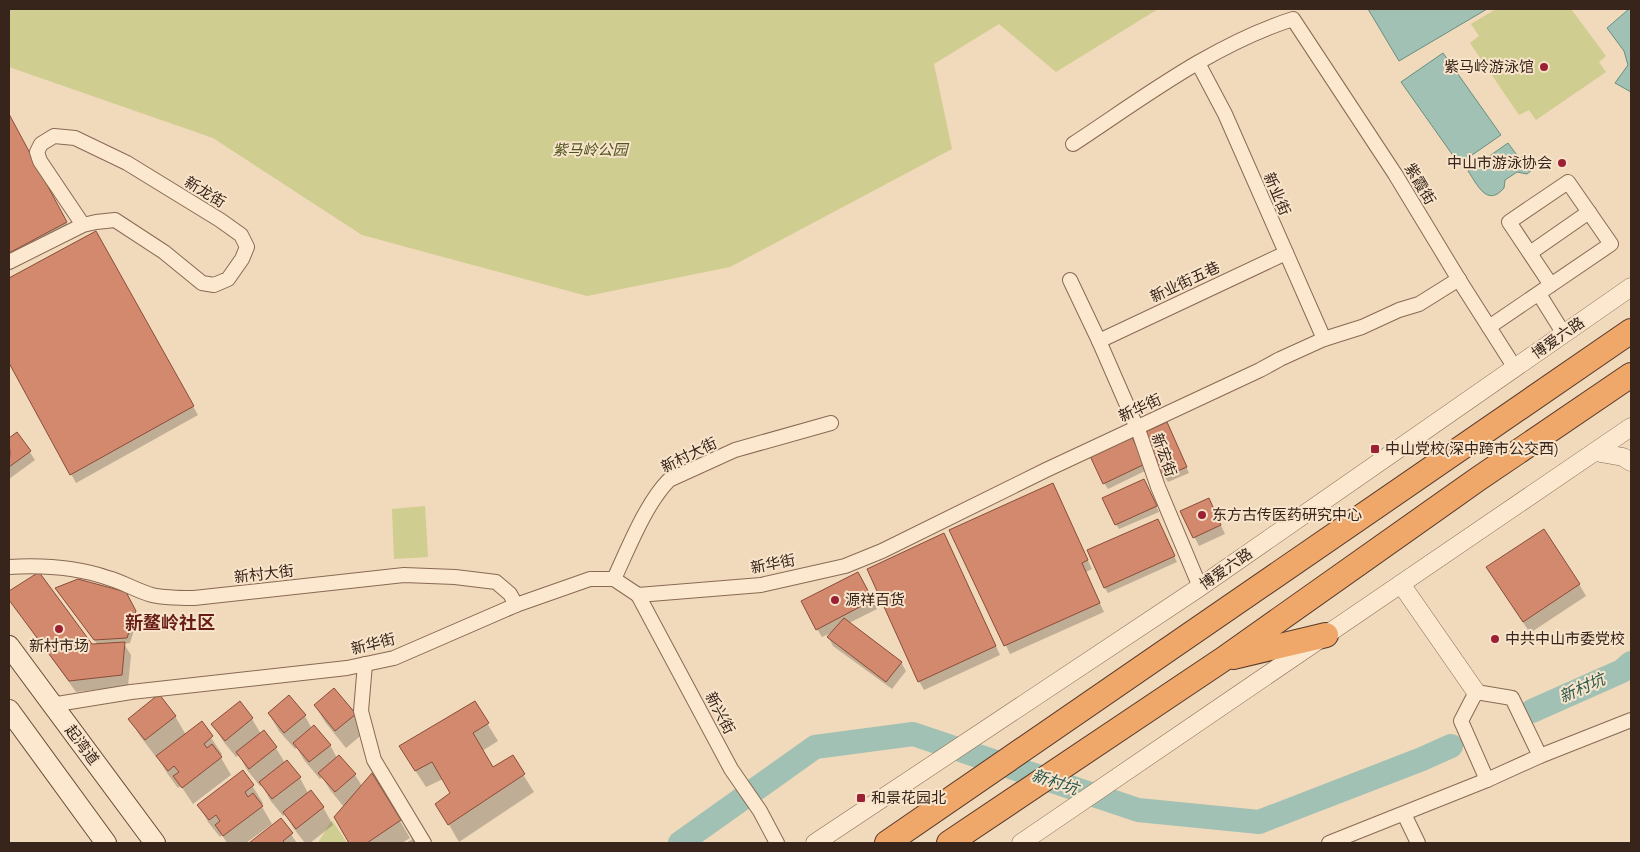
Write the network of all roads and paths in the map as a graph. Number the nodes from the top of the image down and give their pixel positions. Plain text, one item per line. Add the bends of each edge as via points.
1 (1198, 63) junction
2 (1073, 144) dead end
3 (1588, 212) junction
4 (83, 225) junction
5 (1286, 252) junction
6 (1530, 252) junction
7 (9, 262) edge
8 (1459, 279) junction
9 (1070, 280) dead end
10 (1551, 285) junction
11 (1631, 287) edge
12 (1539, 294) junction
13 (1489, 327) junction
14 (1631, 331) edge
15 (1564, 334) junction
16 (1324, 339) junction
17 (1099, 341) junction
18 (1515, 368) junction
19 (1631, 375) edge
20 (831, 423) dead end
21 (1631, 427) edge
22 (1136, 428) junction
23 (1595, 452) junction
24 (1631, 462) edge
25 (9, 567) edge
26 (614, 579) junction
27 (1402, 584) junction
28 (1200, 587) junction
29 (638, 596) junction
30 (516, 605) junction
31 (1326, 635) junction
32 (9, 646) edge
33 (1222, 660) junction
34 (365, 664) junction
35 (1476, 692) junction
36 (51, 705) junction
37 (9, 710) edge
38 (1631, 720) edge
39 (1540, 756) junction
40 (1487, 780) junction
41 (935, 809) junction
42 (1404, 814) junction
43 (106, 843) edge
44 (155, 843) edge
45 (424, 843) edge
46 (777, 843) edge
47 (815, 843) edge
48 (872, 843) edge
49 (887, 843) edge
50 (949, 843) edge
51 (1021, 843) edge
52 (1329, 843) edge
53 (1418, 843) edge

1 - 2 street
1 - 5 street, 新业街 via 1225,114
1 - 8 street, 紫霞街 via 1293,19 1385,158
3 - 6 street
3 - 6 street via 1568,182 1510,222
3 - 10 street via 1611,244
4 - 4 street, 新龙街 via 37,152 41,144 54,136 75,138 127,163 220,220 241,235 246,246 242,259 228,279 214,285 202,283 164,252 115,220
4 - 7 street, 新龙街
5 - 16 street, 新业街
5 - 17 street, 新业街五巷
6 - 10 street
8 - 13 street, 紫霞街
8 - 16 street, 新华街 via 1419,304
9 - 17 street, 新宏街
10 - 12 street
11 - 15 street, 博爱六路
12 - 13 street
12 - 15 street
13 - 18 street, 紫霞街
14 - 41 highway
15 - 18 street, 博爱六路
16 - 22 street, 新华街
17 - 22 street, 新宏街
18 - 28 street, 博爱六路
19 - 33 highway
20 - 26 street, 新村大街 via 735,450 669,480 637,530
21 - 23 street
22 - 28 street, 新宏街
22 - 29 street, 新华街 via 845,566 761,585
23 - 24 street via 1623,457
23 - 27 street
25 - 30 street, 新村大街 via 76,570 152,595 173,598 404,575 455,577 496,582 510,594
26 - 29 street
26 - 30 street, 新华街 via 590,579
27 - 31 street
27 - 35 street
28 - 47 street, 博爱六路
29 - 46 street, 新兴街 via 731,769
30 - 34 street, 新华街 via 394,658
31 - 33 highway
31 - 51 street
32 - 36 main road, 起湾道
33 - 50 highway
34 - 36 street, 新华街 via 131,692
34 - 45 street via 361,712 371,752
35 - 39 street via 1512,698
35 - 40 street via 1461,721
36 - 44 main road, 起湾道
37 - 43 main road
38 - 39 street
39 - 40 street
40 - 42 street
41 - 48 main road
41 - 49 highway
42 - 52 street
42 - 53 street

